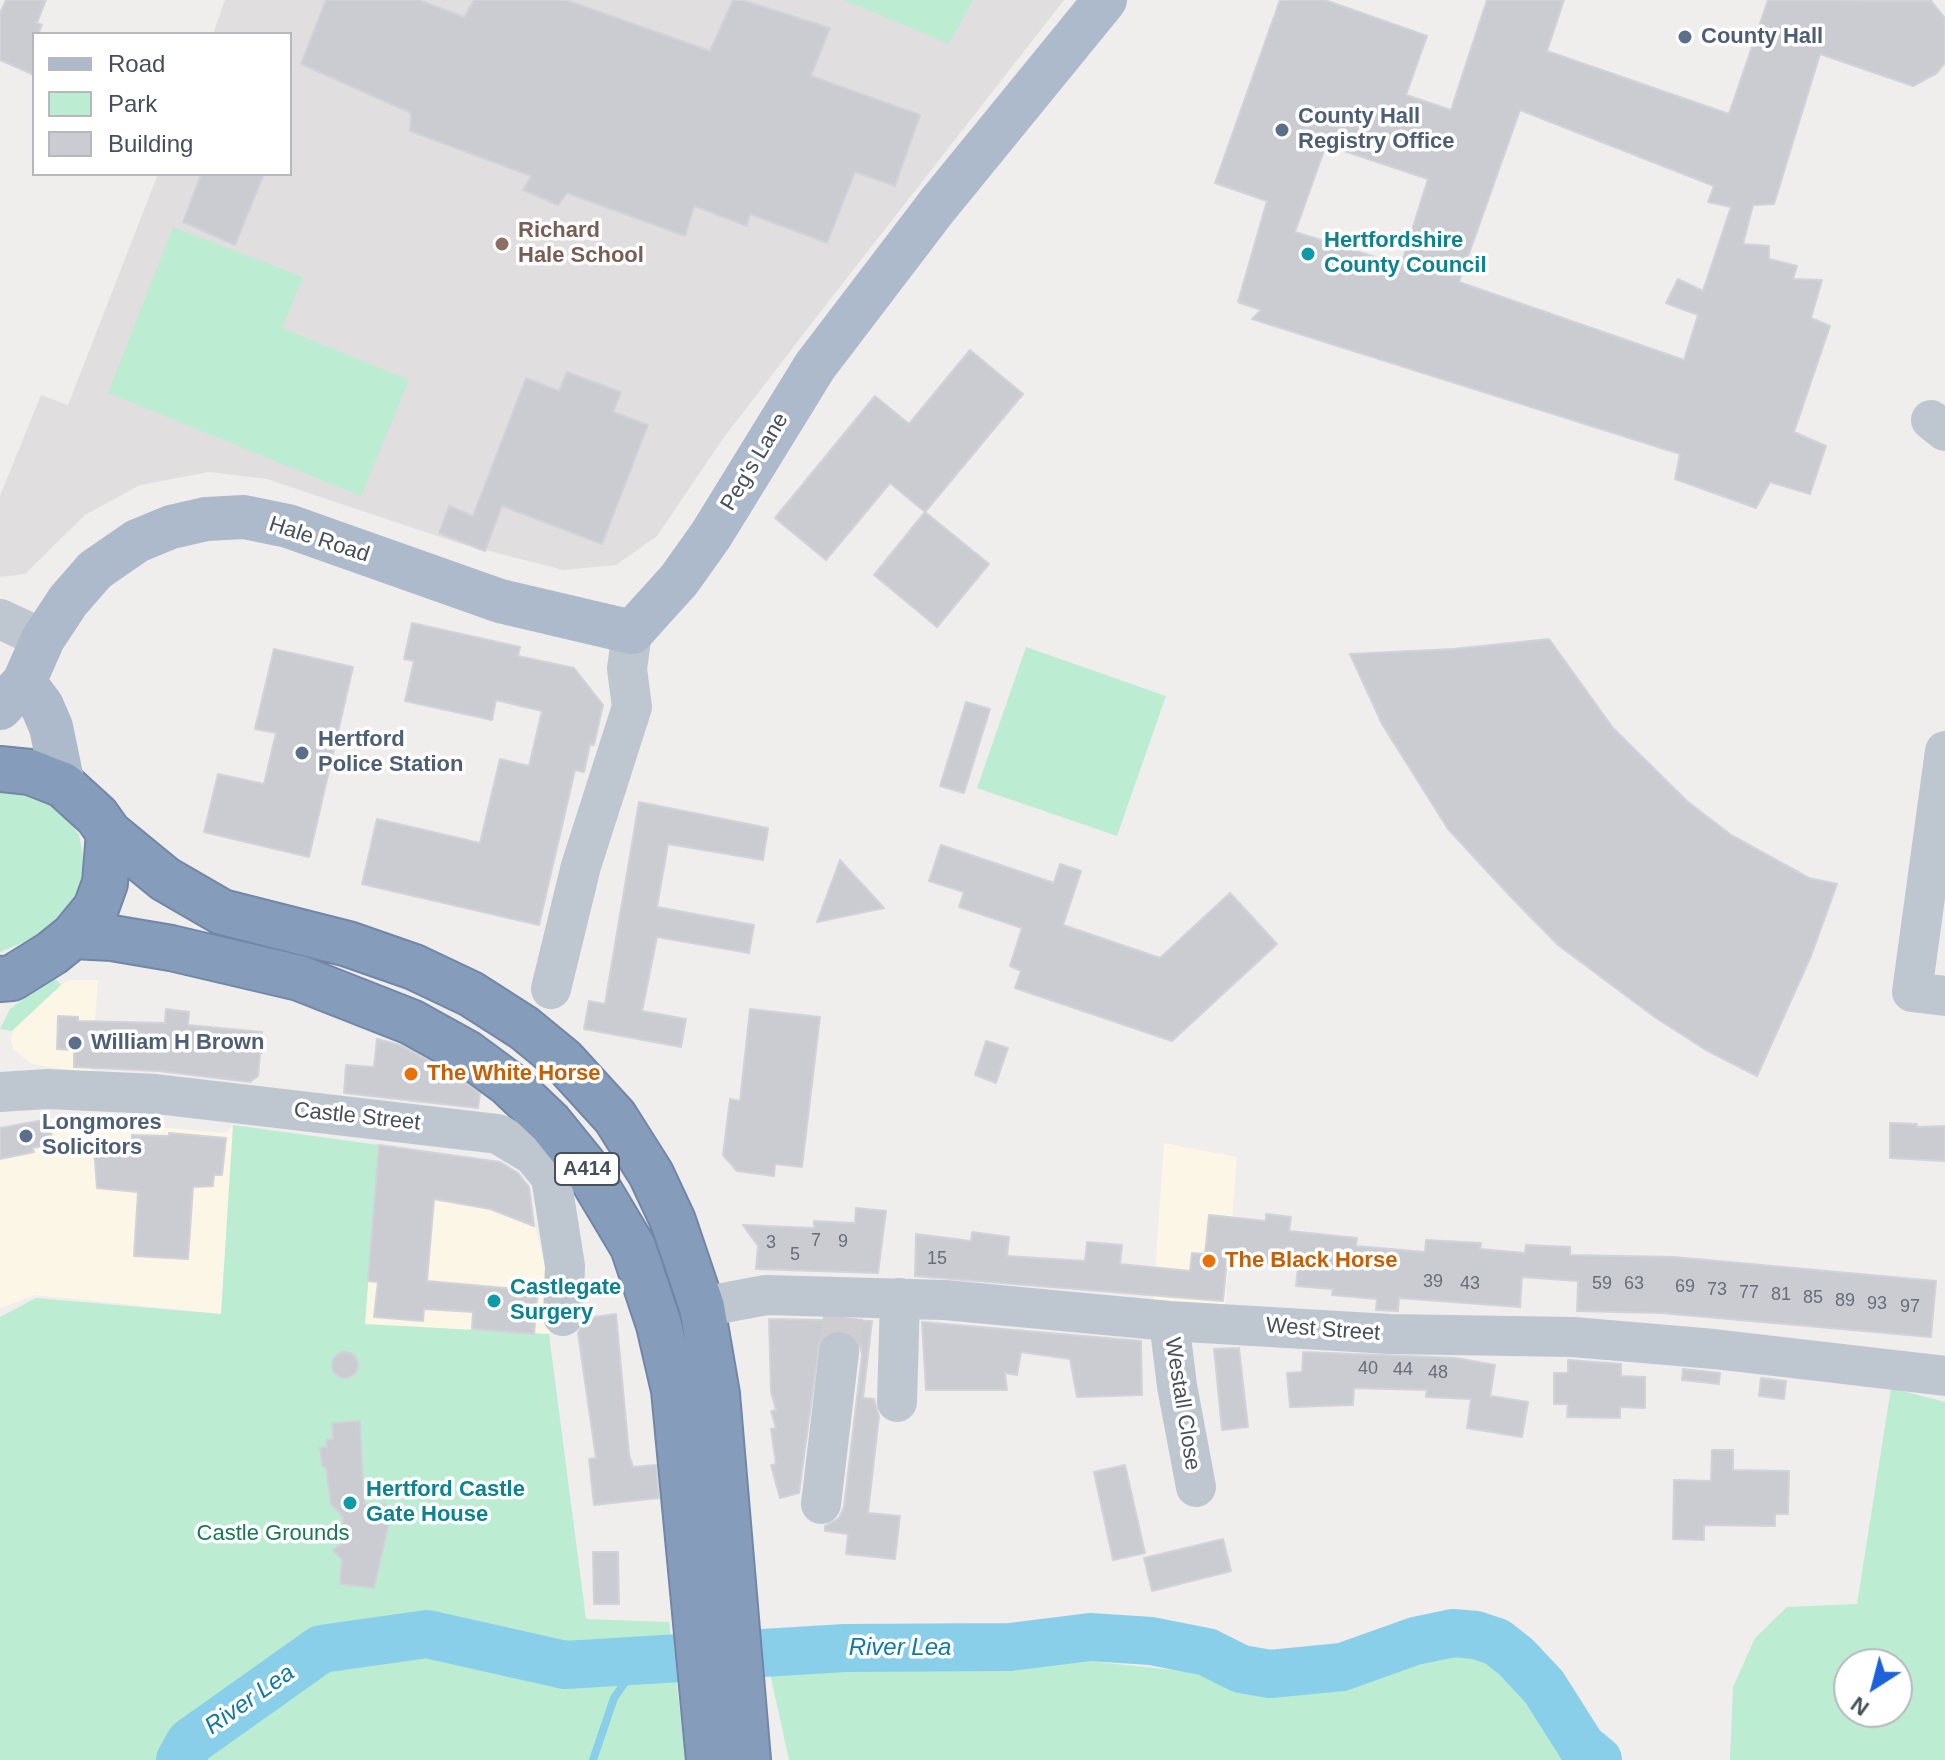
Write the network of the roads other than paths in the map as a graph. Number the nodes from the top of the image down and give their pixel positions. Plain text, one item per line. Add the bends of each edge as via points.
1 (1105, 0) edge
2 (0, 619) edge
3 (632, 632) junction
4 (43, 639) junction
5 (12, 695) edge
6 (1945, 751) edge
7 (0, 769) edge
8 (63, 785) junction
9 (109, 833) junction
10 (73, 936) junction
11 (4, 985) edge
12 (551, 989) dead end
13 (1945, 996) edge
14 (2, 1087) edge
15 (900, 1298) junction
16 (702, 1307) junction
17 (563, 1316) dead end
18 (842, 1321) junction
19 (1169, 1321) junction
20 (1945, 1376) edge
21 (897, 1402) dead end
22 (1196, 1487) dead end
23 (821, 1504) dead end
24 (718, 1635) junction
25 (724, 1711) junction
26 (709, 1760) edge
27 (748, 1760) edge

1 - 3 main road, Peg's Lane via 815,366 711,535
2 - 4 street
3 - 4 main road, Hale Road via 500,601 288,526 244,517 206,519 137,541 95,570
3 - 12 street via 627,669 632,707 581,866
4 - 5 main road, Hale Road
5 - 8 main road, Hale Road via 42,706
6 - 13 street via 1912,992
7 - 8 highway via 30,772
8 - 9 highway
9 - 10 highway via 105,883 96,908
9 - 16 highway, A414 via 165,879 222,912 414,967 471,994 524,1028 591,1089 642,1158 673,1221
10 - 11 highway
10 - 24 highway, A414 via 171,948 299,978 354,998 467,1053 550,1123 608,1201 633,1247 659,1325
14 - 17 street, Castle Street via 156,1094 498,1134 533,1155 551,1177 565,1266
15 - 18 street, West Street
15 - 19 street, West Street
15 - 21 street
16 - 18 street, West Street via 766,1295
16 - 24 highway, A414 via 717,1394
18 - 23 street
19 - 20 street, West Street via 1389,1334 1573,1337
19 - 22 street, Westall Close
24 - 25 highway, A414
25 - 26 highway, A414
25 - 27 highway, A414

